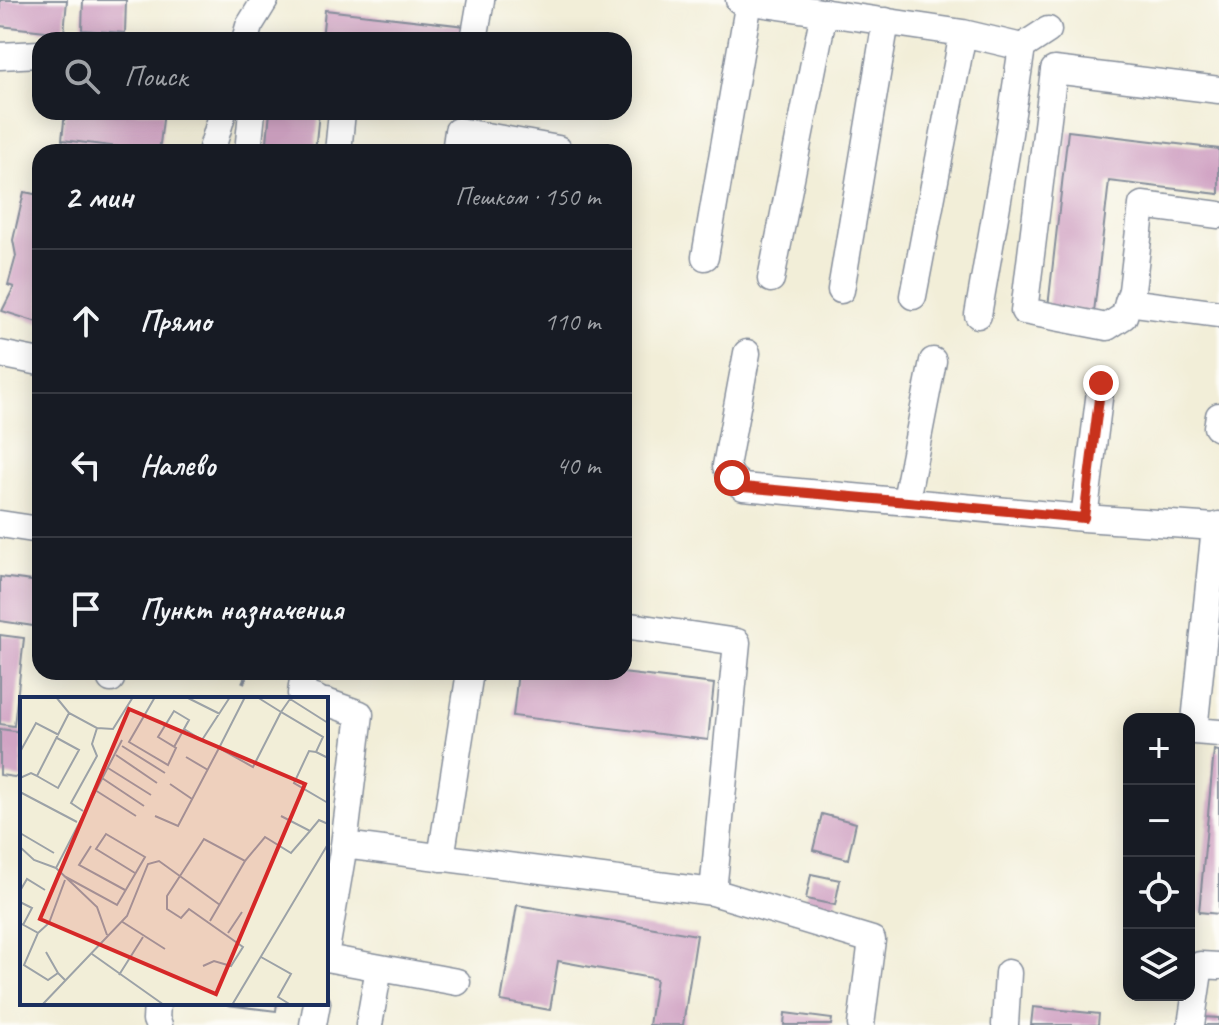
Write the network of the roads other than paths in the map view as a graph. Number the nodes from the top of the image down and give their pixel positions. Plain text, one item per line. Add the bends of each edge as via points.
1 (481, 0) edge
2 (739, 0) edge
3 (749, 1) edge
4 (264, 3) edge
5 (824, 12) junction
6 (886, 21) junction
7 (1048, 30) dead end
8 (247, 32) edge
9 (260, 32) edge
10 (475, 32) edge
11 (963, 33) junction
12 (1022, 47) junction
13 (32, 54) edge
14 (0, 56) edge
15 (1219, 90) edge
16 (221, 120) edge
17 (251, 120) edge
18 (341, 120) edge
19 (458, 132) edge
20 (213, 144) edge
21 (249, 144) edge
22 (339, 144) edge
23 (529, 144) edge
24 (1219, 215) edge
25 (705, 257) dead end
26 (771, 279) dead end
27 (841, 290) dead end
28 (913, 296) dead end
29 (1128, 302) junction
30 (1219, 314) edge
31 (978, 315) dead end
32 (747, 353) dead end
33 (0, 354) edge
34 (32, 360) edge
35 (933, 361) dead end
36 (1101, 383) dead end
37 (1219, 416) edge
38 (1219, 428) edge
39 (906, 500) junction
40 (1084, 518) junction
41 (0, 524) edge
42 (1217, 526) edge
43 (32, 529) edge
44 (632, 626) edge
45 (303, 680) edge
46 (469, 680) edge
47 (311, 697) edge
48 (328, 703) edge
49 (1219, 733) edge
50 (344, 845) junction
51 (441, 858) junction
52 (713, 892) junction
53 (328, 938) edge
54 (328, 958) edge
55 (1219, 966) edge
56 (379, 968) junction
57 (1008, 973) dead end
58 (457, 982) dead end
59 (157, 1005) edge
60 (317, 1005) edge
61 (159, 1025) edge
62 (313, 1025) edge
63 (369, 1025) edge
64 (861, 1025) edge
65 (1005, 1025) edge
66 (1191, 1025) edge

1 - 10 street
2 - 3 street
3 - 5 street
3 - 25 street
4 - 8 street
4 - 9 street
5 - 6 street
5 - 26 street
6 - 11 street
6 - 27 street
7 - 12 street
11 - 12 street
11 - 28 street
12 - 31 street
13 - 14 street
15 - 29 street via 1054,70 1024,311 1107,327 1124,316
16 - 20 street
17 - 21 street
18 - 22 street
19 - 23 street
24 - 29 street via 1142,205
29 - 30 street
32 - 39 street via 726,466 732,478 743,487
33 - 34 street
35 - 39 street
36 - 40 street
37 - 38 street
39 - 40 street
40 - 42 street
41 - 43 street
42 - 49 street via 1194,731
44 - 52 street via 737,642
45 - 47 street via 301,694
46 - 51 street
48 - 50 street via 360,714
50 - 51 street
50 - 53 street
51 - 52 street
52 - 64 street via 872,940
54 - 56 street
55 - 66 street via 1200,965
56 - 58 street
56 - 63 street
57 - 65 street
59 - 61 street
60 - 62 street

